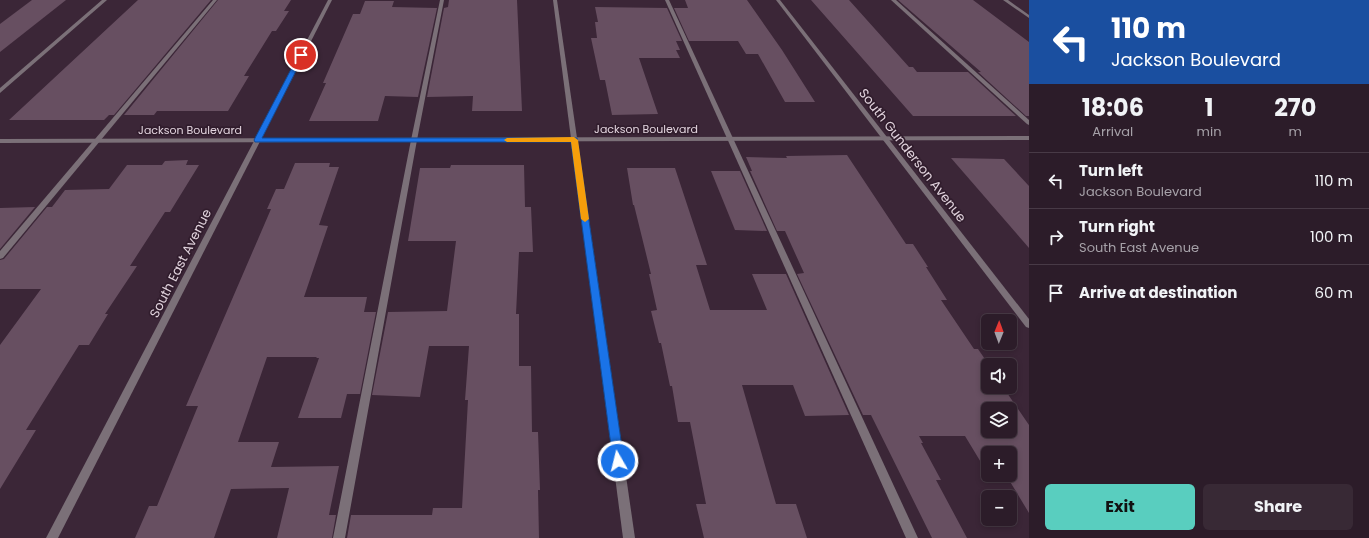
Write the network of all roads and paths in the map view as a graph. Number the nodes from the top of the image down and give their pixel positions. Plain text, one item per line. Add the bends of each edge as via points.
1 (105, 0) edge
2 (215, 0) edge
3 (330, 0) edge
4 (442, 0) edge
5 (555, 0) edge
6 (667, 0) edge
7 (778, 0) edge
8 (893, 0) edge
9 (1005, 0) edge
10 (1029, 17) edge
11 (0, 91) edge
12 (1029, 123) edge
13 (1029, 138) edge
14 (730, 139) junction
15 (885, 139) junction
16 (97, 140) junction
17 (257, 140) junction
18 (414, 140) junction
19 (574, 140) junction
20 (0, 141) edge
21 (0, 256) edge
22 (1029, 325) edge
23 (52, 538) edge
24 (339, 538) edge
25 (629, 538) edge
26 (912, 538) edge

1 - 11 street
2 - 16 street
3 - 17 street, South East Avenue
4 - 18 street
5 - 19 street
6 - 14 street
7 - 15 street, South Gunderson Avenue
8 - 12 street
9 - 10 street
13 - 15 street, Jackson Boulevard
14 - 15 street, Jackson Boulevard
14 - 19 street, Jackson Boulevard
14 - 26 street
15 - 22 street, South Gunderson Avenue
16 - 17 street, Jackson Boulevard
16 - 20 street, Jackson Boulevard
16 - 21 street
17 - 18 street, Jackson Boulevard
17 - 23 street, South East Avenue
18 - 19 street, Jackson Boulevard
18 - 24 street
19 - 25 street

